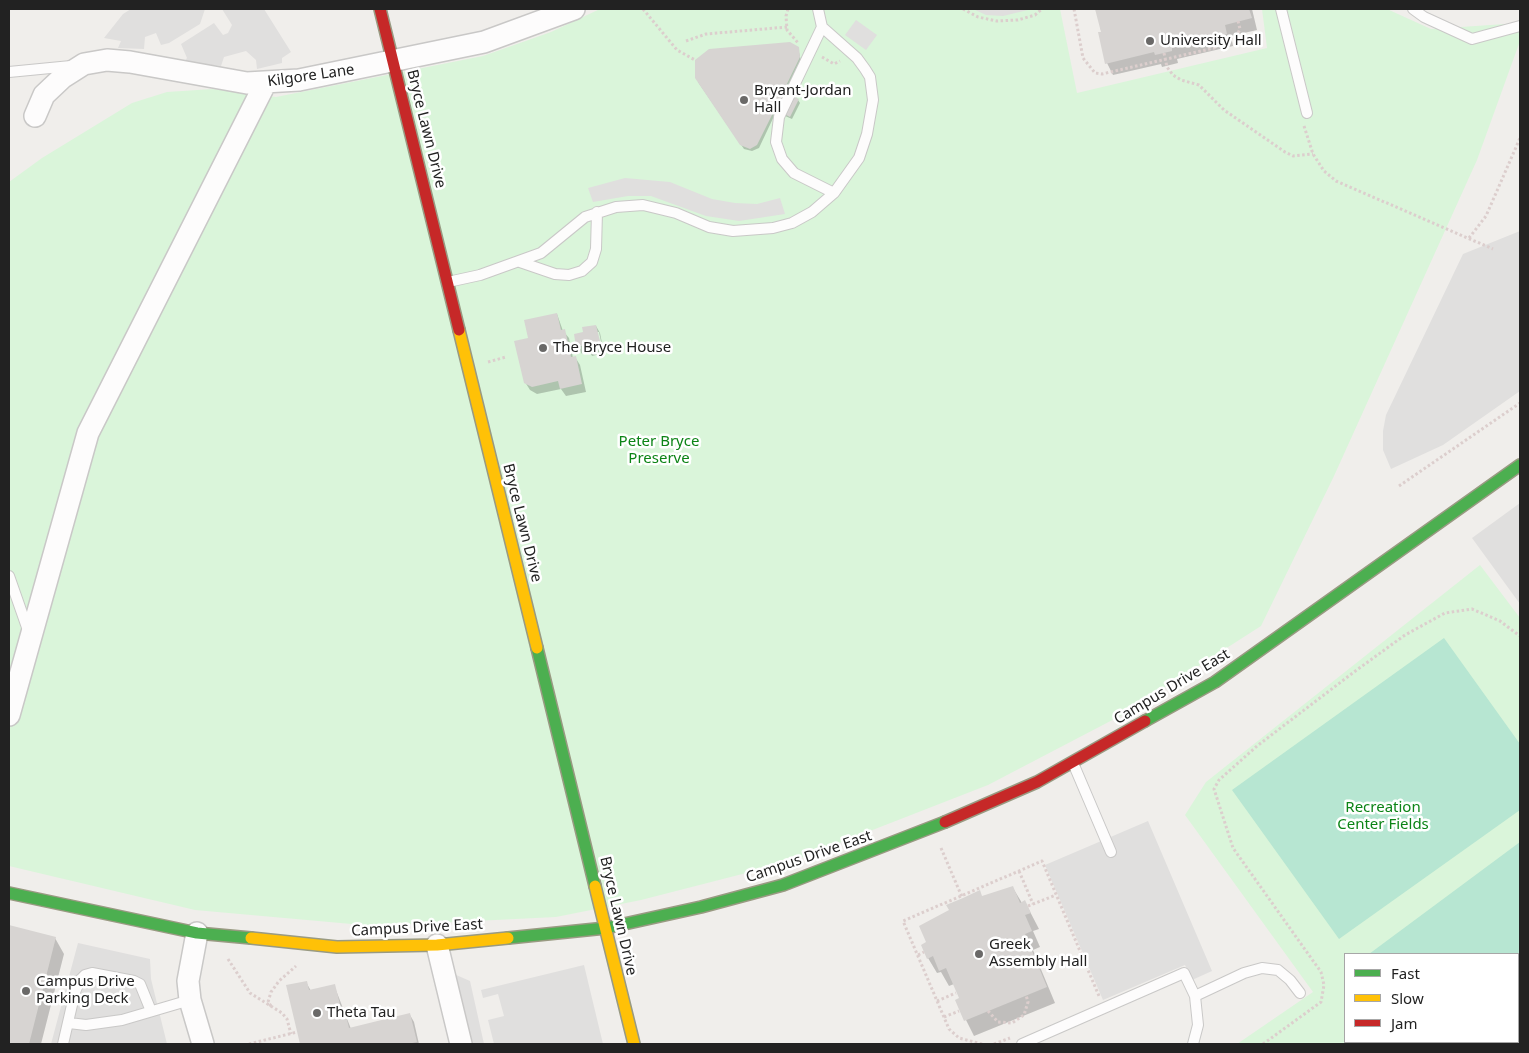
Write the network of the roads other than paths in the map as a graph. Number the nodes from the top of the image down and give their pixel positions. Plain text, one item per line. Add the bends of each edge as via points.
1 (380, 9) edge
2 (574, 9) edge
3 (818, 9) edge
4 (1281, 9) edge
5 (1413, 9) edge
6 (1520, 26) edge
7 (822, 27) junction
8 (394, 62) junction
9 (84, 64) junction
10 (9, 72) edge
11 (266, 82) junction
12 (1307, 113) road end
13 (35, 116) dead end
14 (834, 193) junction
15 (597, 212) junction
16 (520, 262) junction
17 (448, 282) junction
18 (1520, 465) edge
19 (9, 576) edge
20 (30, 639) junction
21 (9, 715) edge
22 (1073, 762) junction
23 (1111, 852) dead end
24 (9, 893) edge
25 (606, 928) junction
26 (197, 933) junction
27 (437, 945) junction
28 (1300, 993) dead end
29 (1195, 996) junction
30 (190, 1000) junction
31 (151, 1011) junction
32 (70, 1023) junction
33 (64, 1044) edge
34 (203, 1044) edge
35 (461, 1044) edge
36 (634, 1044) edge
37 (1022, 1044) edge
38 (1193, 1044) edge

1 - 8 street, Bryce Lawn Drive
2 - 8 street, Kilgore Lane via 484,42
3 - 7 lane
4 - 12 lane
5 - 6 lane via 1472,38
7 - 14 lane via 865,69 870,77 873,100 859,158
7 - 14 lane via 779,117 776,142 782,159 794,172
8 - 11 street, Kilgore Lane via 300,80
8 - 17 street, Bryce Lawn Drive
9 - 10 lane
9 - 11 street, Kilgore Lane via 107,60 247,83
9 - 13 street, Kilgore Lane via 44,95
11 - 20 street via 88,433
14 - 15 lane via 812,212 773,228 733,231 709,227 676,213 643,205
15 - 16 lane via 572,226 542,253
15 - 16 lane via 596,249 592,262 582,271 569,275 555,274
16 - 17 lane
17 - 25 street, Bryce Lawn Drive
18 - 22 street, Campus Drive East via 1215,682
19 - 20 lane
20 - 21 street
22 - 23 lane
22 - 25 street, Campus Drive East via 1037,782 921,832 783,885
24 - 26 street, Campus Drive East
25 - 27 street, Campus Drive East
25 - 36 street, Bryce Lawn Drive
26 - 27 street, Campus Drive East via 337,947
26 - 30 street via 188,981
27 - 35 street
28 - 29 lane via 1278,970 1262,968
29 - 37 lane via 1184,973
29 - 38 lane via 1198,1025
30 - 31 lane
30 - 34 street
31 - 32 lane via 122,1020
31 - 32 lane via 140,984 92,973 80,980
32 - 33 lane

